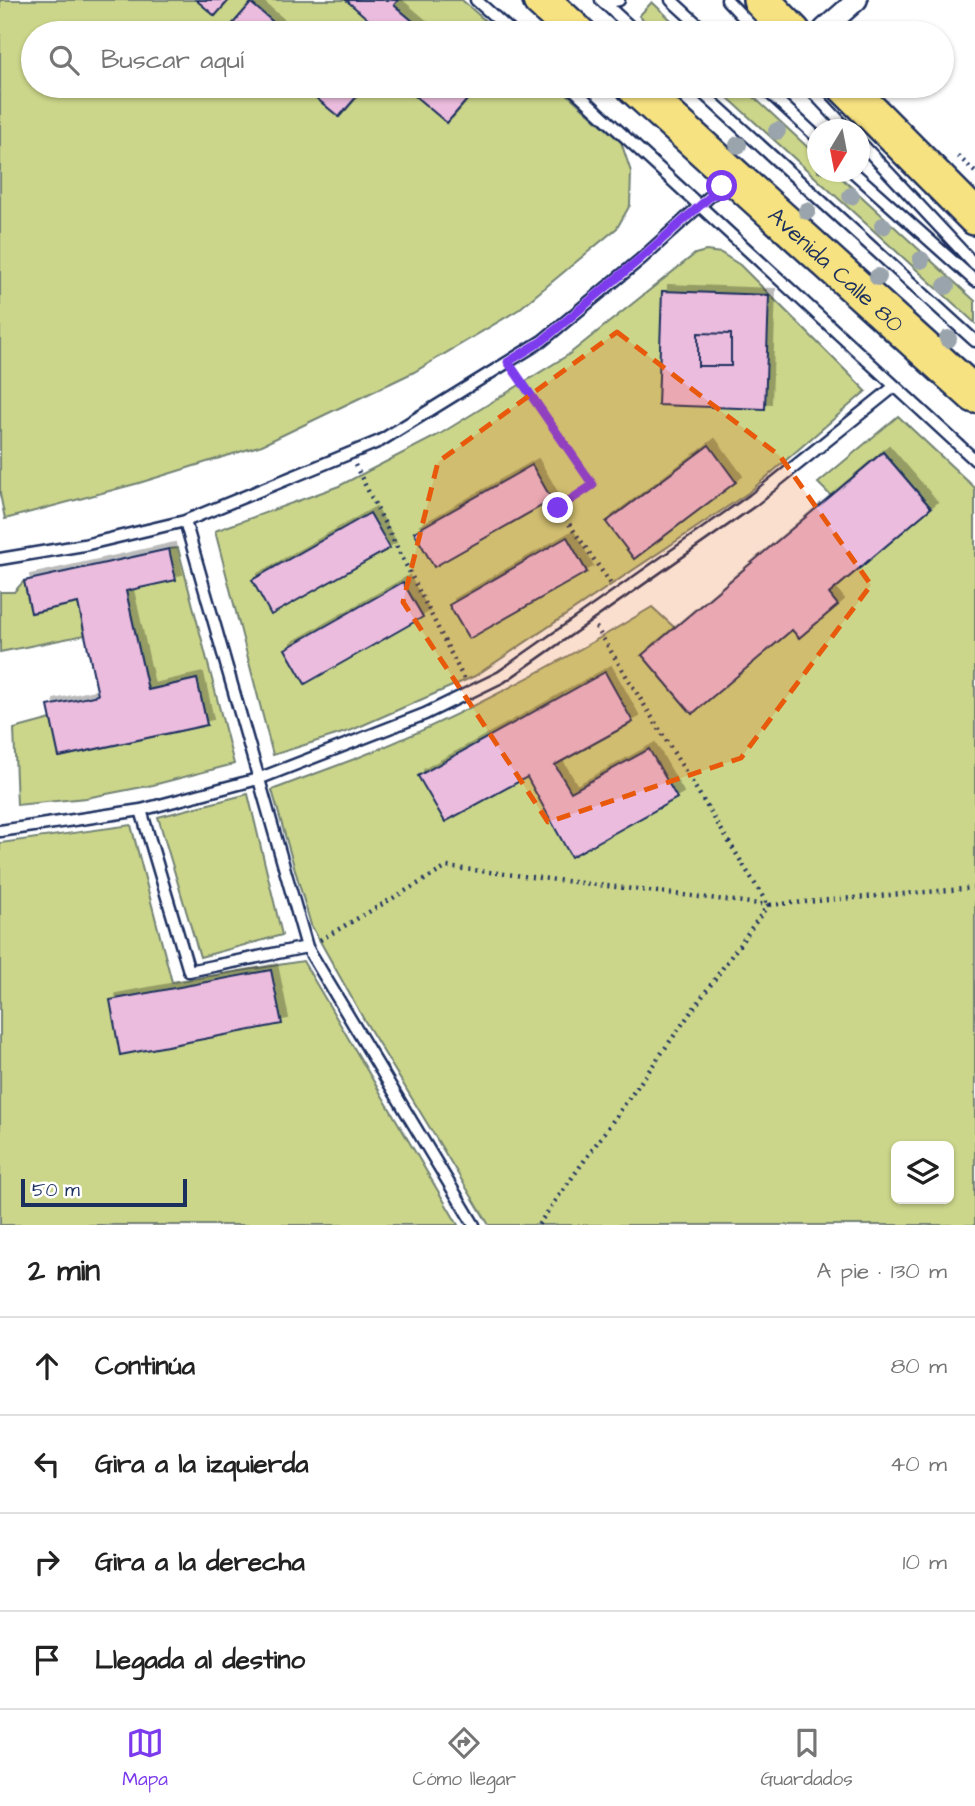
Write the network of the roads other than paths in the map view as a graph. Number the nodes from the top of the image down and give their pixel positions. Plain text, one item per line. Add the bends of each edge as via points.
1 (477, 0) edge
2 (541, 0) edge
3 (619, 0) edge
4 (671, 0) edge
5 (727, 0) edge
6 (761, 0) edge
7 (858, 0) edge
8 (603, 2) edge
9 (500, 21) edge
10 (564, 21) edge
11 (624, 21) edge
12 (694, 21) edge
13 (747, 21) edge
14 (794, 21) edge
15 (825, 21) edge
16 (583, 98) edge
17 (647, 98) edge
18 (708, 98) edge
19 (775, 98) edge
20 (818, 98) edge
21 (857, 98) edge
22 (838, 119) edge
23 (807, 129) edge
24 (870, 154) edge
25 (732, 176) junction
26 (864, 182) edge
27 (701, 206) junction
28 (975, 217) edge
29 (975, 265) edge
30 (975, 281) edge
31 (975, 341) edge
32 (895, 386) junction
33 (975, 395) edge
34 (975, 460) edge
35 (185, 521) junction
36 (0, 559) edge
37 (258, 779) junction
38 (141, 810) junction
39 (0, 831) edge
40 (307, 947) junction
41 (474, 1225) edge

1 - 9 lane
2 - 10 highway
3 - 8 lane
4 - 12 lane
5 - 13 lane
6 - 14 highway
7 - 15 street
8 - 11 lane
16 - 27 lane
17 - 25 highway, Avenida Calle 80
18 - 31 lane
19 - 23 lane
20 - 22 lane
21 - 28 highway
24 - 29 lane
25 - 27 lane
25 - 33 highway, Avenida Calle 80
26 - 30 lane
27 - 32 lane
27 - 35 lane via 542,341 380,441
32 - 34 lane
32 - 37 lane via 753,500 501,677 425,714
35 - 36 lane
35 - 37 lane
37 - 38 lane
37 - 40 lane
38 - 39 lane
38 - 40 lane via 189,971
40 - 41 lane

